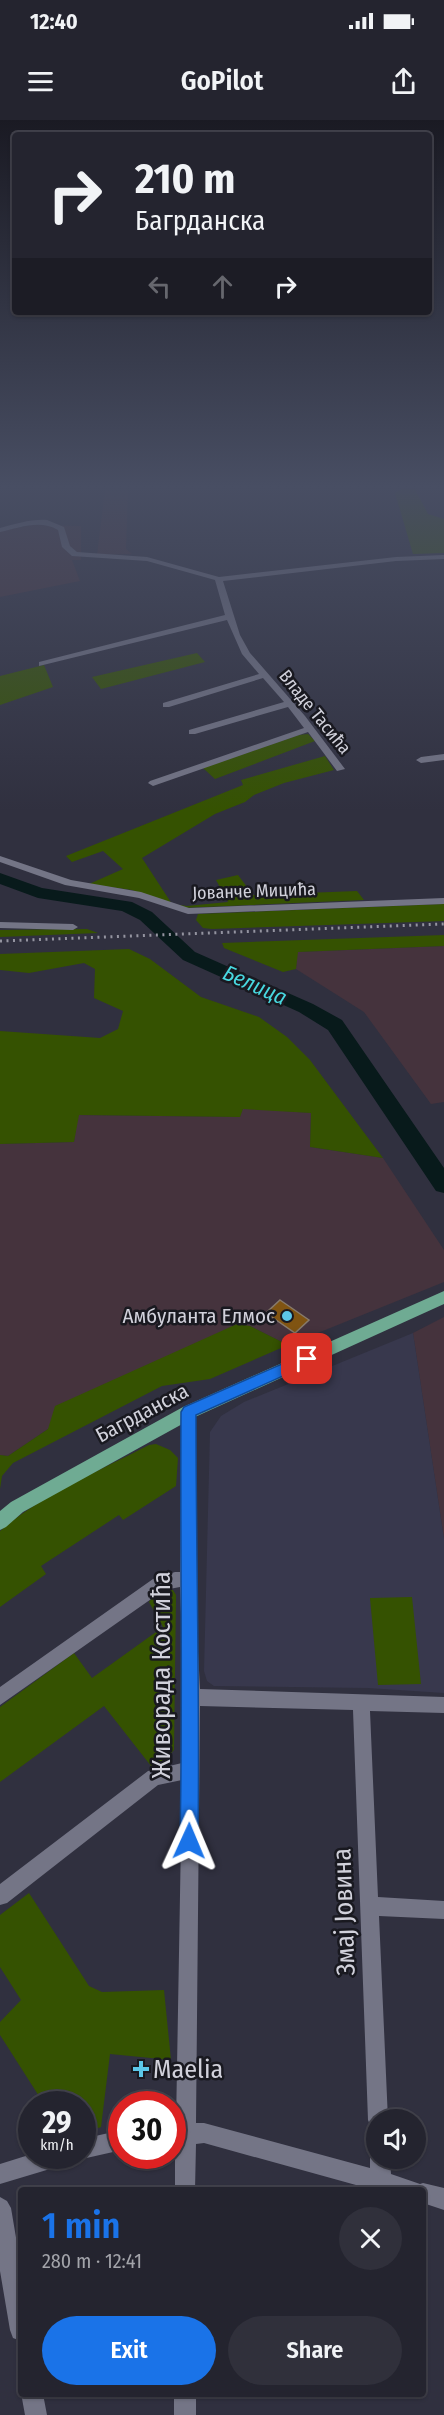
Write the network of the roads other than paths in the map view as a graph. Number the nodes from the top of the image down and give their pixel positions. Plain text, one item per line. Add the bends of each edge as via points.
1 (223, 596) edge
2 (229, 617) junction
3 (42, 664) dead end
4 (264, 675) junction
5 (288, 704) junction
6 (166, 705) dead end
7 (309, 729) junction
8 (192, 732) dead end
9 (444, 757) edge
10 (421, 760) dead end
11 (340, 770) dead end
12 (153, 783) dead end
13 (0, 859) edge
14 (444, 901) edge
15 (0, 925) edge
16 (73, 927) dead end
17 (444, 1298) edge
18 (189, 1412) junction
19 (0, 1522) edge
20 (189, 1581) junction
21 (0, 1697) edge
22 (192, 1697) junction
23 (361, 1702) junction
24 (444, 1705) edge
25 (190, 1770) junction
26 (0, 1896) edge
27 (371, 1906) junction
28 (444, 1910) edge
29 (179, 2091) edge
30 (378, 2109) edge
31 (186, 2134) edge
32 (18, 2169) edge
33 (182, 2169) edge
34 (380, 2169) edge
35 (0, 2174) edge
36 (381, 2182) junction
37 (185, 2187) edge
38 (400, 2187) edge
39 (426, 2194) edge
40 (444, 2199) edge
41 (0, 2208) edge
42 (18, 2313) edge
43 (33, 2397) edge
44 (185, 2397) edge
45 (36, 2415) edge
46 (185, 2415) edge

1 - 2 street, Владе Тасића
2 - 3 street
2 - 4 street, Владе Тасића via 245,653
4 - 5 street, Владе Тасића
4 - 6 street
5 - 7 street, Владе Тасића
5 - 8 street
7 - 11 street, Владе Тасића
7 - 12 street
9 - 10 street
13 - 14 street, Јованче Мицића via 69,883 141,895 188,911
15 - 16 street
17 - 18 main road, Багрданска
18 - 19 main road, Багрданска via 17,1508
18 - 20 street, Живорада Костића
20 - 21 street via 175,1579 159,1584
20 - 22 street, Живорада Костића
22 - 23 street
22 - 25 street, Живорада Костића
23 - 24 street
23 - 27 street, Змај Јовина
25 - 26 street via 154,1777
25 - 29 street, Живорада Костића
27 - 28 street
27 - 30 street, Змај Јовина
31 - 36 street via 204,2133
32 - 35 street
33 - 37 street, Живорада Костића
34 - 36 street
36 - 38 street
39 - 40 street
41 - 42 street
43 - 45 street
44 - 46 street

